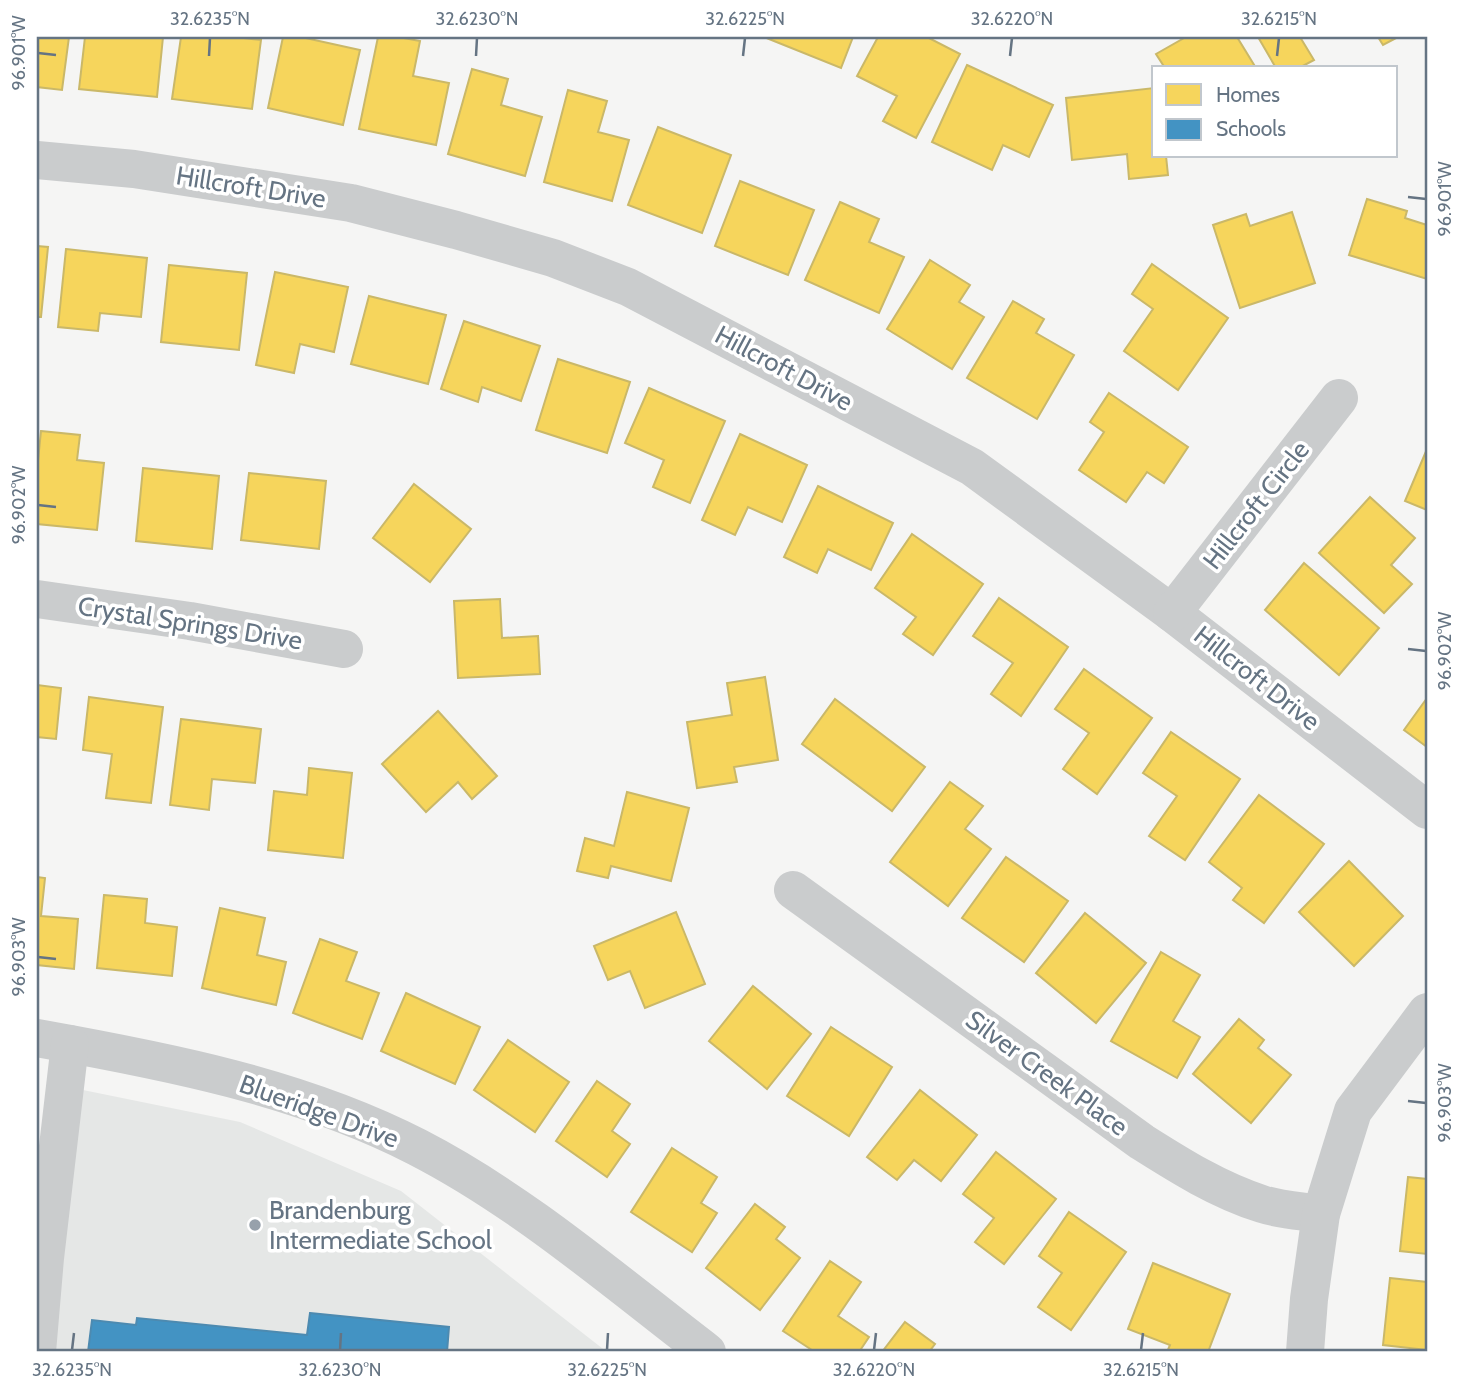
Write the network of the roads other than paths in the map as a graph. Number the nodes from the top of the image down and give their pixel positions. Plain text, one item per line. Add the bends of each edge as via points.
1 (37, 160) edge
2 (1339, 398) dead end
3 (37, 599) edge
4 (1172, 613) junction
5 (344, 649) dead end
6 (1427, 810) edge
7 (793, 890) dead end
8 (1427, 1012) edge
9 (53, 1041) edge
10 (1321, 1214) junction
11 (37, 1352) edge
12 (707, 1352) edge
13 (1305, 1352) edge

1 - 4 street, Hillcroft Drive via 134,169 351,203 553,258 628,287 972,467
2 - 4 street, Hillcroft Circle
3 - 5 street, Crystal Springs Drive
4 - 6 street, Hillcroft Drive
7 - 10 street, Silver Creek Place via 1186,1170 1264,1205
8 - 10 street via 1353,1111
9 - 11 street
9 - 12 street, Blueridge Drive via 245,1083 337,1112 417,1147 488,1189
10 - 13 street

